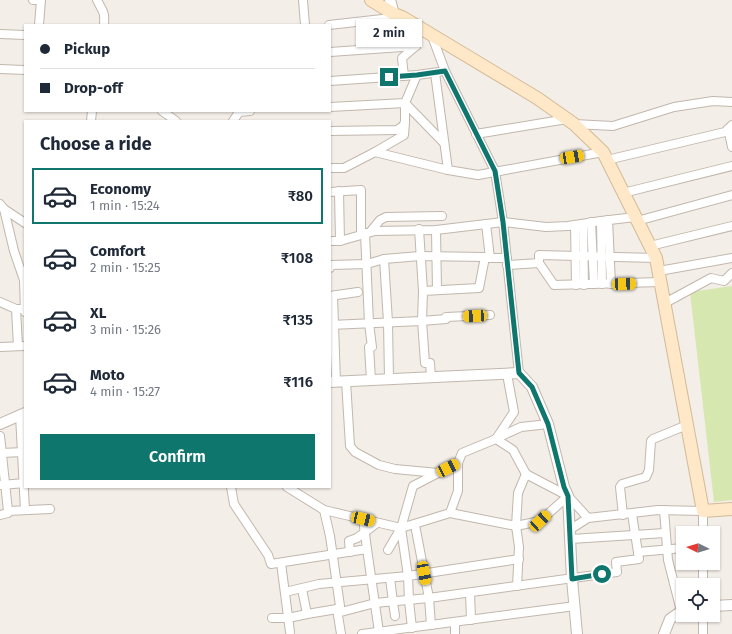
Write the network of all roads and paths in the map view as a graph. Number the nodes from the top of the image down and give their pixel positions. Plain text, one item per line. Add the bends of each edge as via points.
1 (33, 0) edge
2 (97, 0) edge
3 (303, 0) edge
4 (372, 0) edge
5 (390, 0) edge
6 (398, 16) junction
7 (39, 24) edge
8 (104, 24) edge
9 (305, 24) edge
10 (331, 25) edge
11 (414, 25) junction
12 (0, 34) edge
13 (24, 35) edge
14 (432, 36) junction
15 (416, 46) junction
16 (331, 52) edge
17 (0, 69) edge
18 (24, 70) edge
19 (445, 71) junction
20 (435, 73) junction
21 (417, 75) junction
22 (404, 76) junction
23 (331, 81) edge
24 (732, 102) edge
25 (405, 103) junction
26 (331, 107) edge
27 (163, 112) edge
28 (175, 120) edge
29 (570, 122) junction
30 (730, 127) edge
31 (331, 131) edge
32 (476, 134) junction
33 (444, 143) junction
34 (732, 147) edge
35 (374, 152) junction
36 (605, 156) junction
37 (732, 166) edge
38 (331, 168) edge
39 (448, 170) junction
40 (495, 171) junction
41 (339, 191) junction
42 (331, 192) edge
43 (623, 193) junction
44 (732, 195) edge
45 (2, 206) edge
46 (442, 216) dead end
47 (636, 219) junction
48 (605, 220) junction
49 (24, 222) edge
50 (503, 222) junction
51 (486, 224) junction
52 (583, 224) junction
53 (732, 226) edge
54 (419, 230) junction
55 (436, 230) junction
56 (366, 233) junction
57 (331, 241) edge
58 (340, 241) junction
59 (650, 246) junction
60 (420, 256) junction
61 (436, 256) junction
62 (580, 256) junction
63 (593, 256) junction
64 (602, 257) junction
65 (610, 257) junction
66 (488, 258) junction
67 (656, 258) junction
68 (732, 258) edge
69 (384, 259) junction
70 (507, 261) junction
71 (539, 262) junction
72 (367, 264) junction
73 (331, 266) edge
74 (732, 273) edge
75 (660, 277) junction
76 (598, 284) junction
77 (611, 284) junction
78 (580, 285) junction
79 (437, 290) junction
80 (423, 291) junction
81 (358, 292) dead end
82 (332, 296) edge
83 (0, 302) edge
84 (665, 303) junction
85 (22, 310) edge
86 (490, 315) dead end
87 (422, 320) junction
88 (388, 322) junction
89 (369, 323) junction
90 (332, 325) edge
91 (22, 346) edge
92 (0, 347) edge
93 (519, 373) junction
94 (507, 374) junction
95 (431, 377) junction
96 (389, 379) junction
97 (370, 380) junction
98 (337, 382) edge
99 (23, 414) edge
100 (0, 424) edge
101 (548, 424) junction
102 (686, 426) junction
103 (0, 436) edge
104 (496, 439) junction
105 (23, 452) edge
106 (1, 453) edge
107 (458, 463) junction
108 (438, 473) junction
109 (526, 474) junction
110 (24, 483) edge
111 (2, 485) edge
112 (24, 488) edge
113 (231, 488) edge
114 (289, 488) edge
115 (568, 496) junction
116 (50, 509) dead end
117 (732, 509) edge
118 (25, 510) junction
119 (324, 510) junction
120 (664, 510) junction
121 (8, 511) junction
122 (702, 511) junction
123 (450, 513) junction
124 (632, 514) junction
125 (0, 515) edge
126 (623, 515) junction
127 (588, 518) junction
128 (363, 519) junction
129 (377, 523) junction
130 (415, 525) junction
131 (516, 526) junction
132 (703, 526) edge
133 (401, 528) junction
134 (365, 532) junction
135 (665, 533) junction
136 (571, 534) junction
137 (634, 535) junction
138 (367, 549) junction
139 (676, 549) edge
140 (388, 550) dead end
141 (666, 550) junction
142 (350, 552) junction
143 (638, 552) junction
144 (333, 555) junction
145 (519, 559) junction
146 (281, 563) junction
147 (424, 573) junction
148 (408, 576) junction
149 (390, 578) junction
150 (372, 579) junction
151 (572, 579) junction
152 (336, 583) junction
153 (518, 586) junction
154 (302, 589) junction
155 (676, 589) edge
156 (285, 592) junction
157 (470, 593) junction
158 (429, 598) junction
159 (409, 601) junction
160 (392, 602) junction
161 (375, 603) junction
162 (732, 605) edge
163 (575, 606) junction
164 (720, 606) edge
165 (337, 609) junction
166 (307, 614) junction
167 (676, 615) edge
168 (396, 616) dead end
169 (272, 618) dead end
170 (288, 618) junction
171 (471, 620) junction
172 (455, 622) junction
173 (703, 622) edge
174 (412, 628) junction
175 (426, 628) edge
176 (290, 632) dead end
177 (379, 632) junction
178 (397, 632) edge
179 (665, 633) edge
180 (341, 634) edge
181 (362, 634) edge
182 (455, 634) edge
183 (578, 634) edge
184 (703, 634) edge

1 - 7 street via 40,0
2 - 8 street via 103,9
3 - 9 street
4 - 6 main road
5 - 6 street
6 - 10 street
6 - 11 main road
11 - 14 main road
11 - 15 street
12 - 13 street
14 - 19 street
14 - 29 main road via 537,98
15 - 16 street
15 - 22 street via 402,58
17 - 18 street
19 - 20 street
19 - 32 street
20 - 21 street
20 - 33 street
21 - 22 street
21 - 25 street
22 - 23 street
24 - 29 street via 713,101 674,107 613,126
25 - 26 street
25 - 31 street via 405,122 397,130
25 - 33 street
25 - 35 street via 404,135
27 - 28 street
29 - 32 street
29 - 36 main road
30 - 34 street
30 - 36 street via 725,132
32 - 40 street
33 - 39 street
35 - 38 street via 344,168
35 - 39 street
36 - 40 street
36 - 43 main road
37 - 43 street
39 - 40 street via 478,175
40 - 50 street
41 - 42 street
41 - 56 street via 361,190
41 - 58 street
43 - 47 main road
44 - 47 street
45 - 49 street
45 - 85 street via 24,280
46 - 56 street via 386,217
47 - 48 street
47 - 59 main road
48 - 52 street
48 - 64 street
48 - 65 street
50 - 51 street
50 - 52 street via 546,227
50 - 70 street
51 - 55 street
51 - 66 street
52 - 62 street
52 - 63 street
53 - 59 street
54 - 55 street
54 - 56 street
54 - 60 street
55 - 61 street
56 - 58 street
56 - 72 street
57 - 58 street
59 - 67 main road
60 - 61 street
60 - 69 street
60 - 80 street
61 - 66 street
61 - 79 street
62 - 63 street
62 - 71 street via 539,255
62 - 78 street
63 - 64 street
63 - 76 street
64 - 65 street
64 - 76 street
65 - 67 street
65 - 77 street
66 - 70 street
66 - 79 street via 479,288
67 - 75 main road
68 - 75 street
69 - 72 street
69 - 88 street
70 - 71 street
70 - 93 street
71 - 78 street via 554,285
72 - 73 street
72 - 89 street
74 - 84 street via 724,281 711,278
75 - 77 street
75 - 84 main road
76 - 77 street
76 - 78 street
79 - 80 street
80 - 87 street
81 - 82 street
82 - 90 street
83 - 85 street
84 - 102 main road
85 - 91 street
86 - 87 street
87 - 88 street
87 - 95 street via 425,363 430,363
88 - 89 street
88 - 96 street
89 - 90 street
89 - 97 street via 372,347 369,347
90 - 98 street
91 - 92 street
93 - 94 street
93 - 101 street via 532,387
94 - 95 street
94 - 104 street via 514,412
95 - 96 street
96 - 97 street
97 - 98 street
98 - 108 street via 350,446 355,452 379,465
99 - 100 street
99 - 105 street
101 - 104 street via 521,426
101 - 115 street
102 - 122 main road
102 - 126 street via 651,441 649,470 646,477 622,484 620,487
103 - 106 street
104 - 107 street via 462,453
104 - 109 street via 513,450
105 - 106 street
105 - 110 street
106 - 111 street
107 - 108 street
107 - 123 street via 458,491
108 - 133 street via 413,486
109 - 115 street
109 - 131 street via 518,493
110 - 111 street
111 - 121 street
112 - 118 street
113 - 146 street via 234,504 268,555 271,564
114 - 119 street
115 - 127 street
115 - 131 street via 540,521
115 - 136 street
116 - 118 street
117 - 122 main road
118 - 121 street
119 - 128 street
119 - 144 street
120 - 122 street
120 - 124 street
120 - 135 street
121 - 125 street via 5,515
122 - 132 street
123 - 130 street
123 - 131 street
124 - 126 street
124 - 137 street
126 - 127 street
127 - 136 street
128 - 129 street
128 - 134 street
129 - 133 street
129 - 134 street
130 - 133 street
130 - 147 street
131 - 145 street
133 - 140 street
133 - 148 street
134 - 138 street
134 - 142 street via 349,540
135 - 137 street
135 - 141 street
136 - 137 street
136 - 151 street
137 - 143 street
138 - 142 street
138 - 150 street
139 - 141 street
141 - 143 street
141 - 155 street
142 - 144 street
143 - 151 street via 639,559 616,562 617,572
144 - 146 street
144 - 152 street
145 - 147 street
145 - 153 street
146 - 156 street
147 - 148 street
147 - 158 street
148 - 149 street
148 - 159 street
149 - 150 street
149 - 160 street
150 - 152 street
150 - 161 street
151 - 153 street
151 - 163 street
152 - 154 street
152 - 165 street via 340,606
153 - 157 street
154 - 156 street
154 - 166 street
156 - 170 street
157 - 158 street
157 - 171 street
158 - 159 street
158 - 175 street
159 - 160 street
159 - 174 street
160 - 161 street
160 - 168 street
161 - 165 street via 341,612
161 - 177 street
162 - 164 street
163 - 171 street
163 - 183 street
165 - 166 street
165 - 180 street
166 - 170 street
167 - 179 street via 670,619
169 - 170 street
170 - 176 street
171 - 172 street
172 - 175 street
172 - 182 street
173 - 184 street
174 - 175 street
174 - 178 street
177 - 178 street
177 - 181 street

